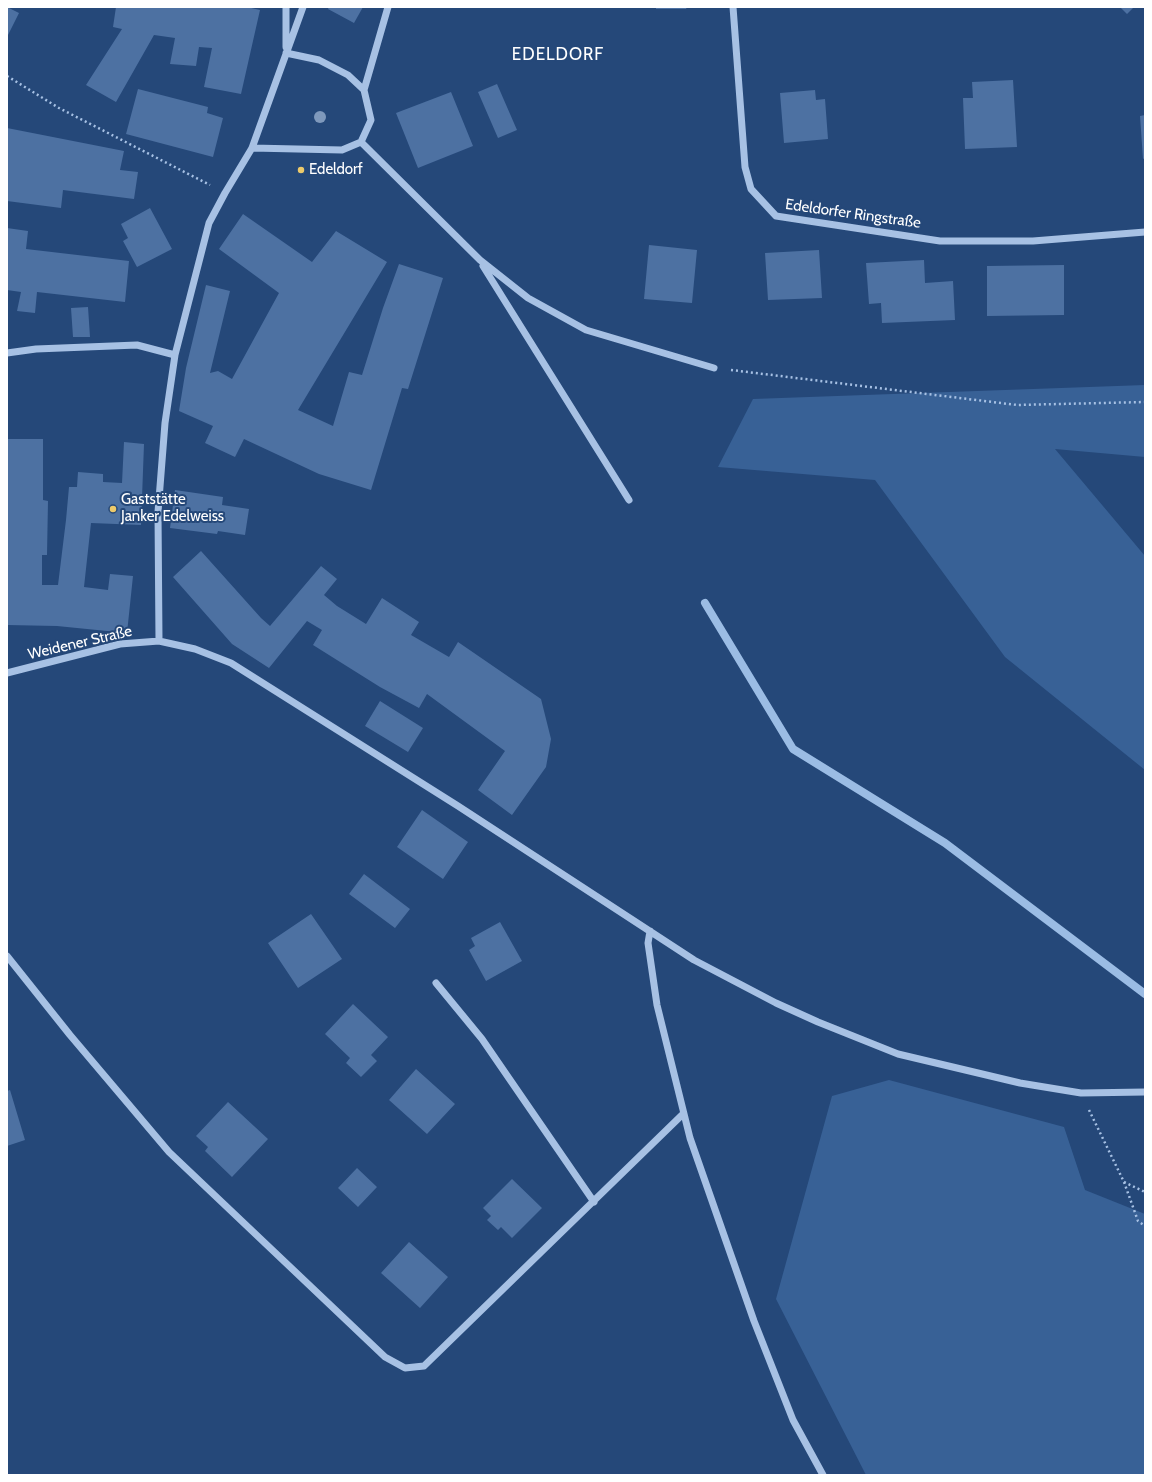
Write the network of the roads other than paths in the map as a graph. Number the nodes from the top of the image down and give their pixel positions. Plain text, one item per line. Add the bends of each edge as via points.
1 (286, 7) edge
2 (302, 7) edge
3 (388, 7) edge
4 (733, 7) edge
5 (286, 53) junction
6 (364, 90) junction
7 (362, 142) junction
8 (252, 148) junction
9 (1145, 232) edge
10 (480, 260) junction
11 (7, 353) edge
12 (175, 355) junction
13 (714, 368) road end
14 (629, 500) dead end
15 (159, 641) junction
16 (7, 673) edge
17 (650, 931) junction
18 (7, 956) edge
19 (436, 983) dead end
20 (1145, 1092) edge
21 (683, 1114) junction
22 (594, 1202) junction
23 (823, 1475) edge

1 - 5 street
2 - 5 street
3 - 6 street
4 - 9 street, Edeldorfer Ringstraße via 745,167 751,189 776,216 940,241 1033,241
5 - 6 street via 319,60 348,75
5 - 8 street
6 - 7 street via 371,120
7 - 8 street via 342,150
7 - 10 street
8 - 12 street via 209,222
10 - 13 street via 528,298 586,330
10 - 14 street
11 - 12 street via 36,349 137,345
12 - 15 street via 165,423 158,512
15 - 16 street, Weidener Straße via 120,644
15 - 17 street, Weidener Straße via 194,649 231,663
17 - 20 street, Weidener Straße via 694,960 776,1003 898,1054 1020,1083 1080,1093
17 - 21 street via 648,943 657,1005
18 - 22 street via 168,1152 385,1357 405,1368 424,1366
19 - 22 street via 482,1039
21 - 22 street
21 - 23 street via 754,1321 793,1420

